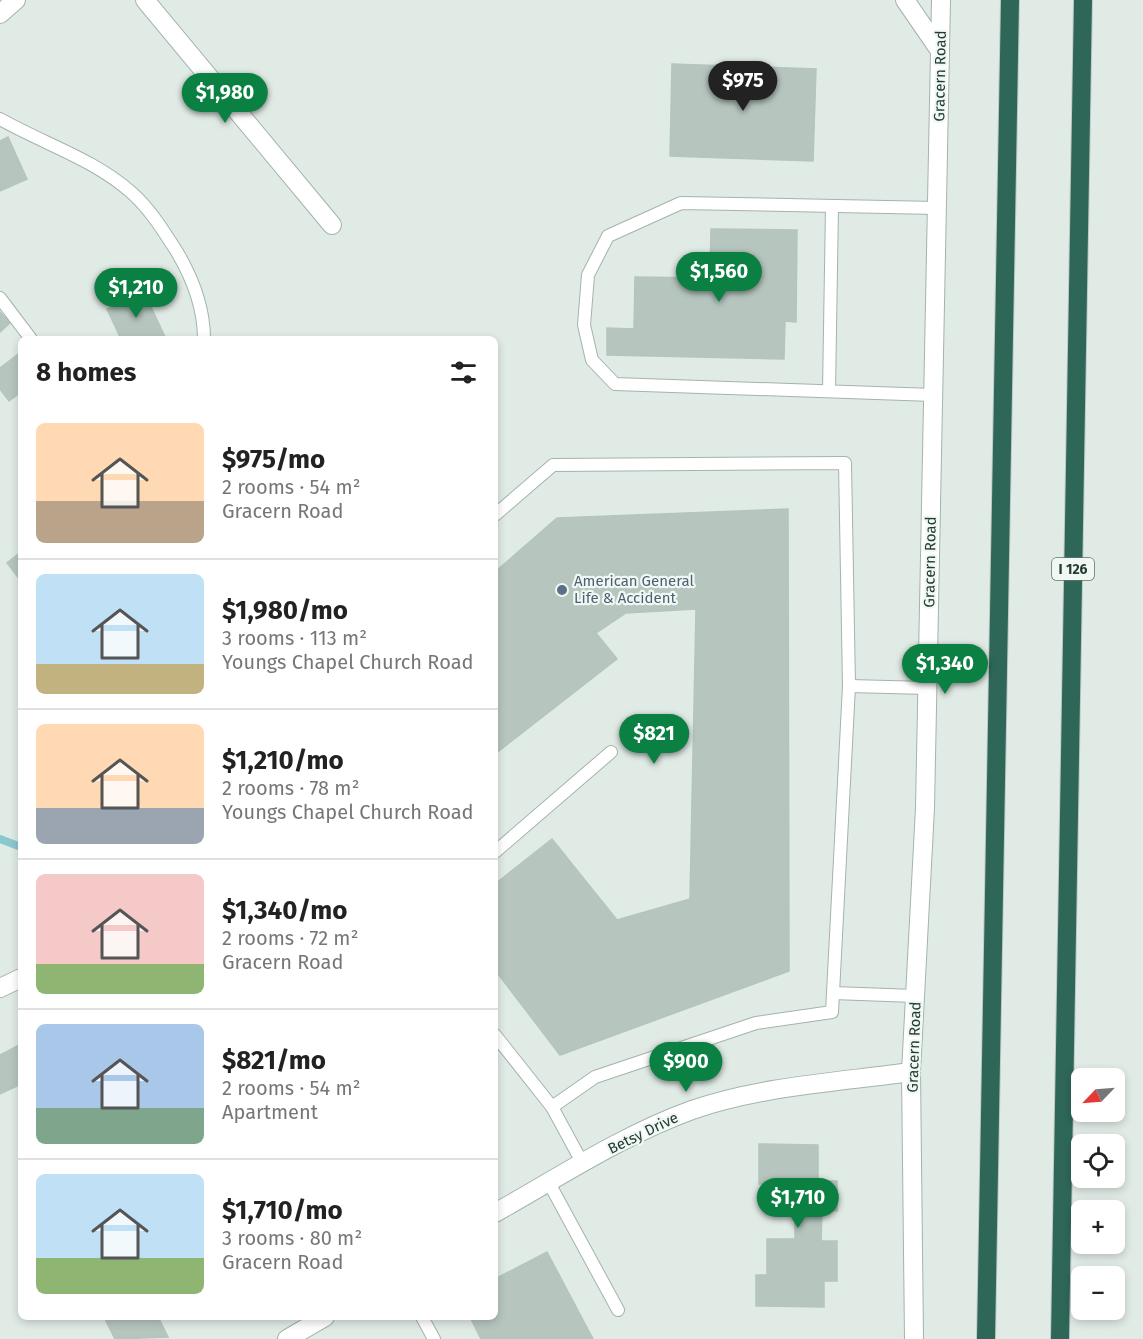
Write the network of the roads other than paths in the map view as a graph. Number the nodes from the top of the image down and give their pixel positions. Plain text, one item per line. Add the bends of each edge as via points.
1 (16, 0) edge
2 (145, 0) edge
3 (905, 0) edge
4 (941, 0) edge
5 (1010, 0) edge
6 (1083, 0) edge
7 (0, 14) edge
8 (940, 51) junction
9 (0, 119) edge
10 (832, 206) junction
11 (937, 208) junction
12 (332, 225) dead end
13 (0, 298) edge
14 (29, 336) edge
15 (204, 336) edge
16 (829, 391) junction
17 (933, 394) junction
18 (498, 512) edge
19 (849, 686) junction
20 (927, 688) junction
21 (611, 752) dead end
22 (498, 849) edge
23 (18, 979) edge
24 (0, 988) edge
25 (833, 993) junction
26 (915, 996) junction
27 (498, 1039) edge
28 (911, 1072) junction
29 (552, 1107) junction
30 (1063, 1138) junction
31 (583, 1164) junction
32 (549, 1183) junction
33 (498, 1211) edge
34 (618, 1310) dead end
35 (319, 1320) edge
36 (424, 1320) edge
37 (287, 1339) edge
38 (434, 1339) edge
39 (914, 1339) edge
40 (986, 1339) edge
41 (1060, 1339) edge
42 (1071, 1339) edge

1 - 7 street
2 - 12 street
3 - 8 street
4 - 8 street, Gracern Road
5 - 40 highway
6 - 30 highway, I 126
8 - 11 street, Gracern Road
9 - 15 lane via 83,160 133,194 158,222 187,269 204,317
10 - 11 lane
10 - 16 lane
10 - 16 lane via 681,203 608,236 588,275 584,325 592,360 615,384
11 - 17 street, Gracern Road
13 - 14 lane
16 - 17 lane
17 - 20 street, Gracern Road
18 - 19 lane via 554,465 845,463
19 - 20 lane
19 - 25 lane
20 - 26 street, Gracern Road
21 - 22 lane
23 - 24 street
25 - 26 lane
25 - 29 lane via 832,1012 756,1023 595,1077
26 - 28 street, Gracern Road
27 - 29 lane
28 - 31 street, Betsy Drive via 749,1095 693,1110 637,1134
28 - 39 street, Gracern Road
29 - 31 lane
30 - 41 highway, I 126
30 - 42 highway
31 - 32 street, Betsy Drive
32 - 33 street, Betsy Drive
32 - 34 lane
35 - 37 street
36 - 38 lane

